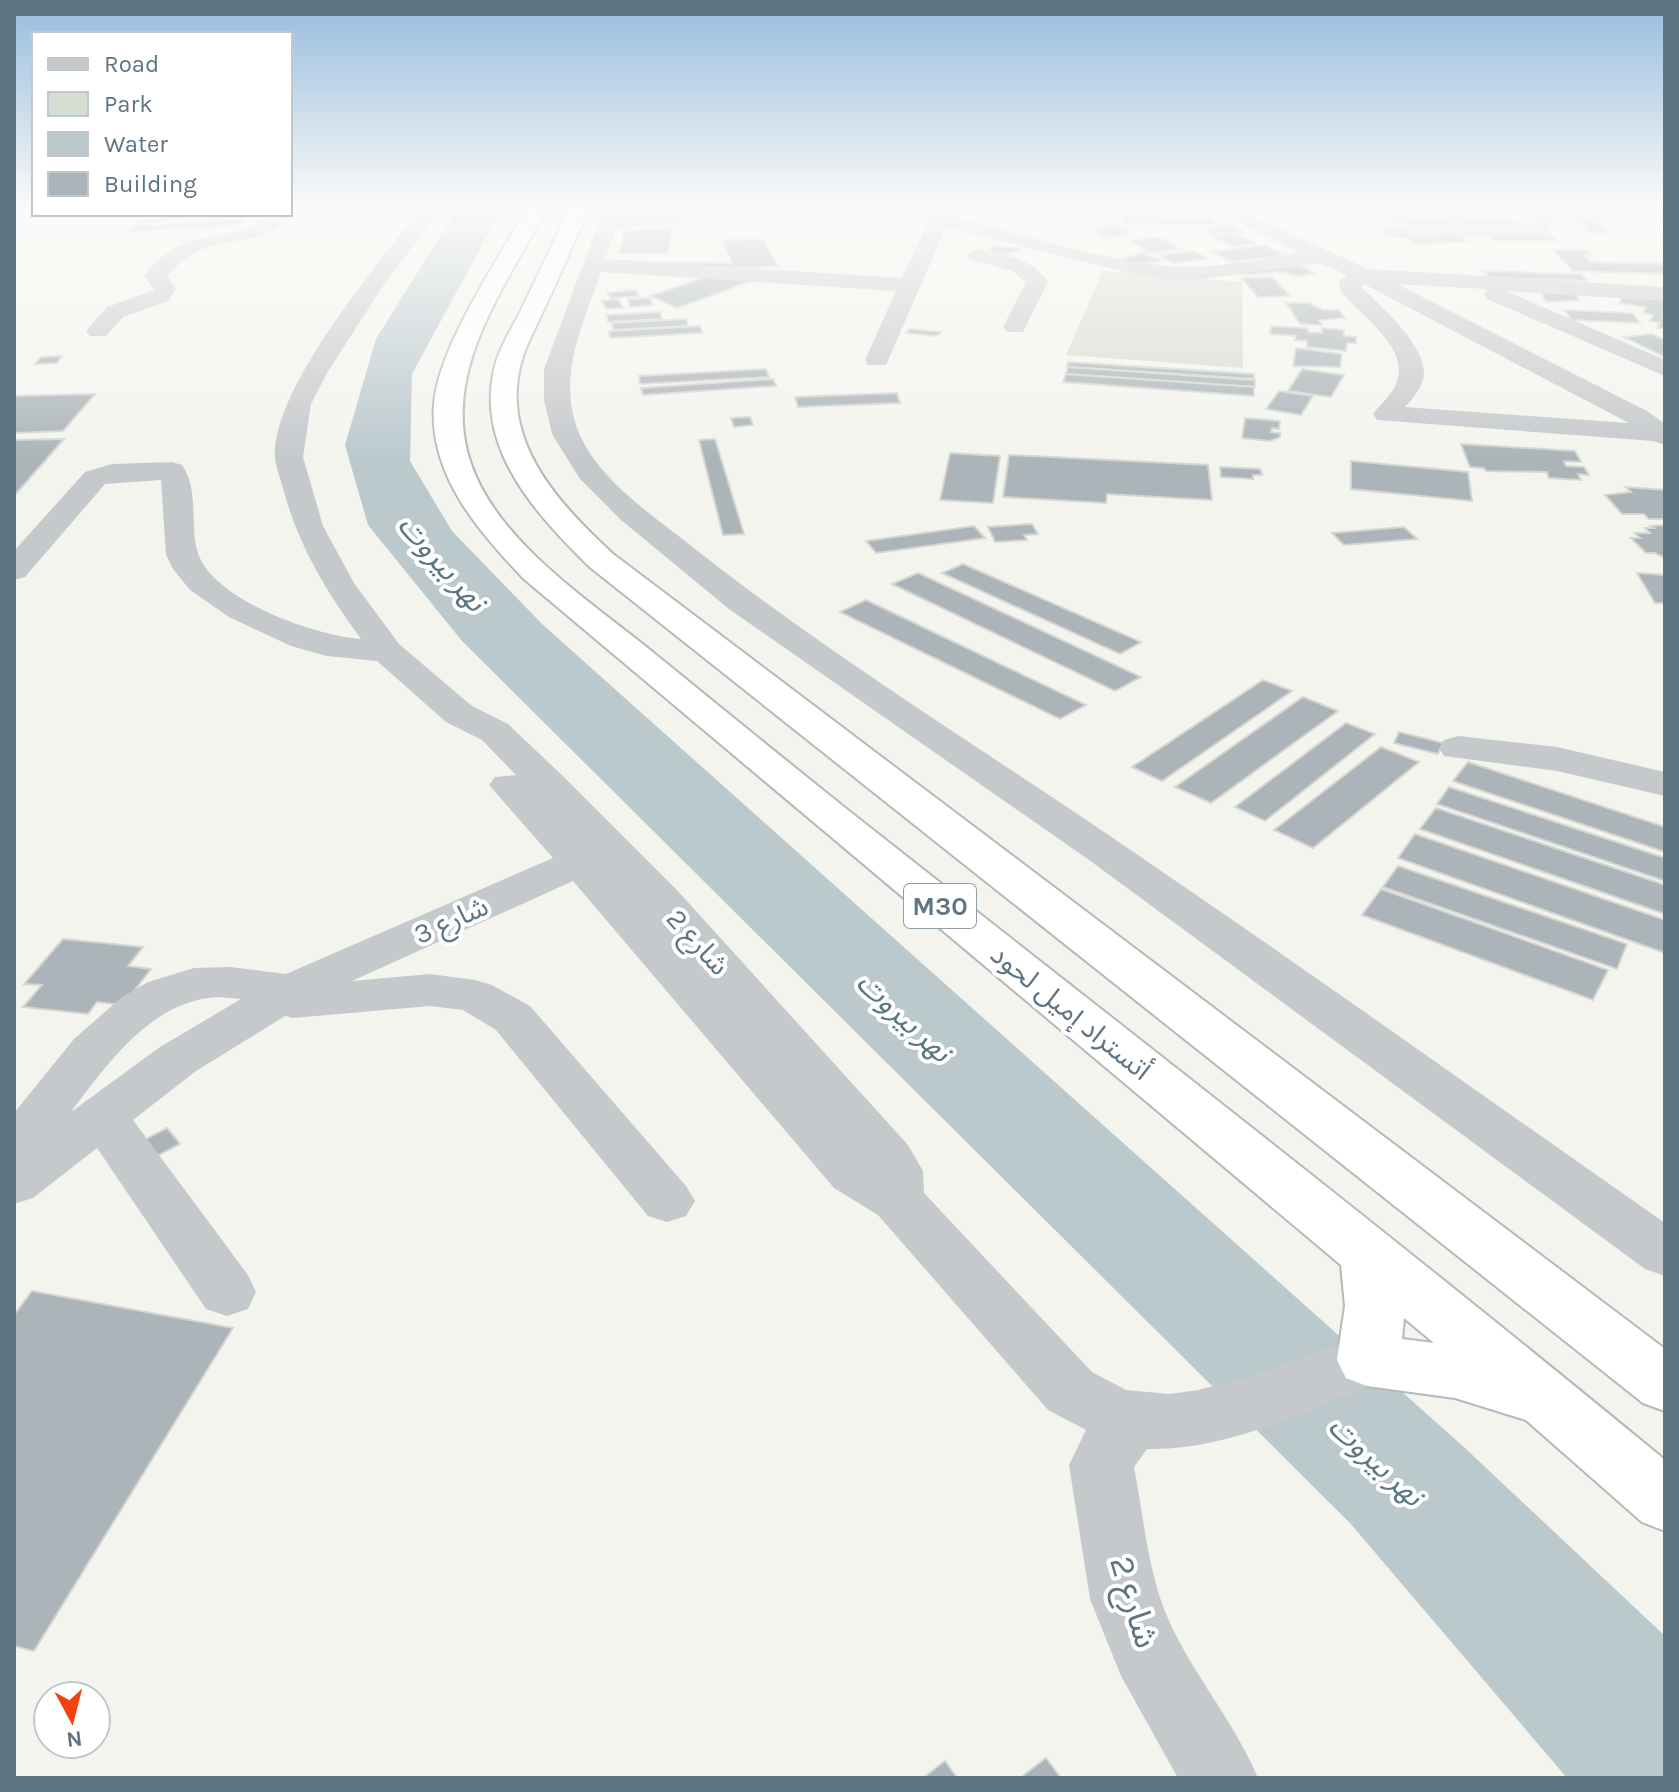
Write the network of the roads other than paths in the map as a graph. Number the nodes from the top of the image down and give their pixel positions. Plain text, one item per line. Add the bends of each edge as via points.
1 (163, 292) edge
2 (369, 292) edge
3 (492, 292) edge
4 (549, 292) edge
5 (585, 292) edge
6 (907, 292) edge
7 (1032, 292) edge
8 (1353, 292) edge
9 (1396, 292) edge
10 (1488, 292) edge
11 (1621, 292) edge
12 (1665, 294) edge
13 (1015, 327) dead end
14 (98, 331) dead end
15 (877, 360) dead end
16 (1665, 369) edge
17 (1657, 425) edge
18 (14, 570) edge
19 (387, 651) junction
20 (459, 714) junction
21 (1458, 748) dead end
22 (1665, 784) edge
23 (524, 800) junction
24 (594, 855) junction
25 (623, 910) junction
26 (470, 911) junction
27 (279, 998) junction
28 (94, 1049) junction
29 (149, 1080) junction
30 (102, 1116) junction
31 (14, 1151) edge
32 (14, 1183) edge
33 (897, 1200) junction
34 (667, 1201) dead end
35 (1663, 1244) edge
36 (1366, 1252) junction
37 (227, 1292) dead end
38 (1367, 1360) junction
39 (1665, 1384) edge
40 (1547, 1400) junction
41 (1134, 1419) junction
42 (1665, 1501) edge
43 (1220, 1778) edge

1 - 14 street via 115,312
2 - 19 street, شارع 2 via 298,404 289,457 308,526 339,585
3 - 36 highway, أتستراد إميل لحود / M30 via 468,336 447,405 458,469 501,537 535,572 744,746
4 - 39 highway, M30 via 518,340 504,380 507,421 518,456 568,529 602,561
5 - 35 street via 556,369 557,400 566,434 590,473 632,514 741,602
6 - 15 street
7 - 13 street
8 - 17 street via 1404,347 1411,365 1411,381 1386,414
9 - 17 street
10 - 16 street
11 - 12 street
18 - 19 street via 95,478 172,471 182,558 227,603 319,644
19 - 20 street, شارع 2
20 - 23 street, شارع 2 via 465,740
20 - 24 street, شارع 2 via 495,732
21 - 22 street via 1557,759
23 - 24 street, شارع 2
23 - 26 street via 532,822 531,841 519,862
24 - 25 street, شارع 2
24 - 26 street, شارع 3
24 - 33 street, شارع 2 via 660,899 880,1147 896,1171
25 - 26 street via 576,902
25 - 33 street, شارع 2 via 853,1174
26 - 27 street, شارع 3
27 - 28 street via 217,981 172,990 151,1000
27 - 29 street, شارع 3
27 - 34 street via 430,990 475,996 513,1018
28 - 29 street
28 - 31 street
29 - 30 street, شارع 3
30 - 32 street, شارع 3
30 - 37 street
33 - 41 street, شارع 2 via 1070,1391
36 - 38 highway via 1376,1306
36 - 40 highway, أتستراد إميل لحود / M30
38 - 40 highway via 1455,1372
38 - 41 street, شارع 2 via 1215,1415 1179,1423
40 - 42 highway, أتستراد إميل لحود / M30
41 - 43 street, شارع 2 via 1101,1465 1125,1599 1146,1651

